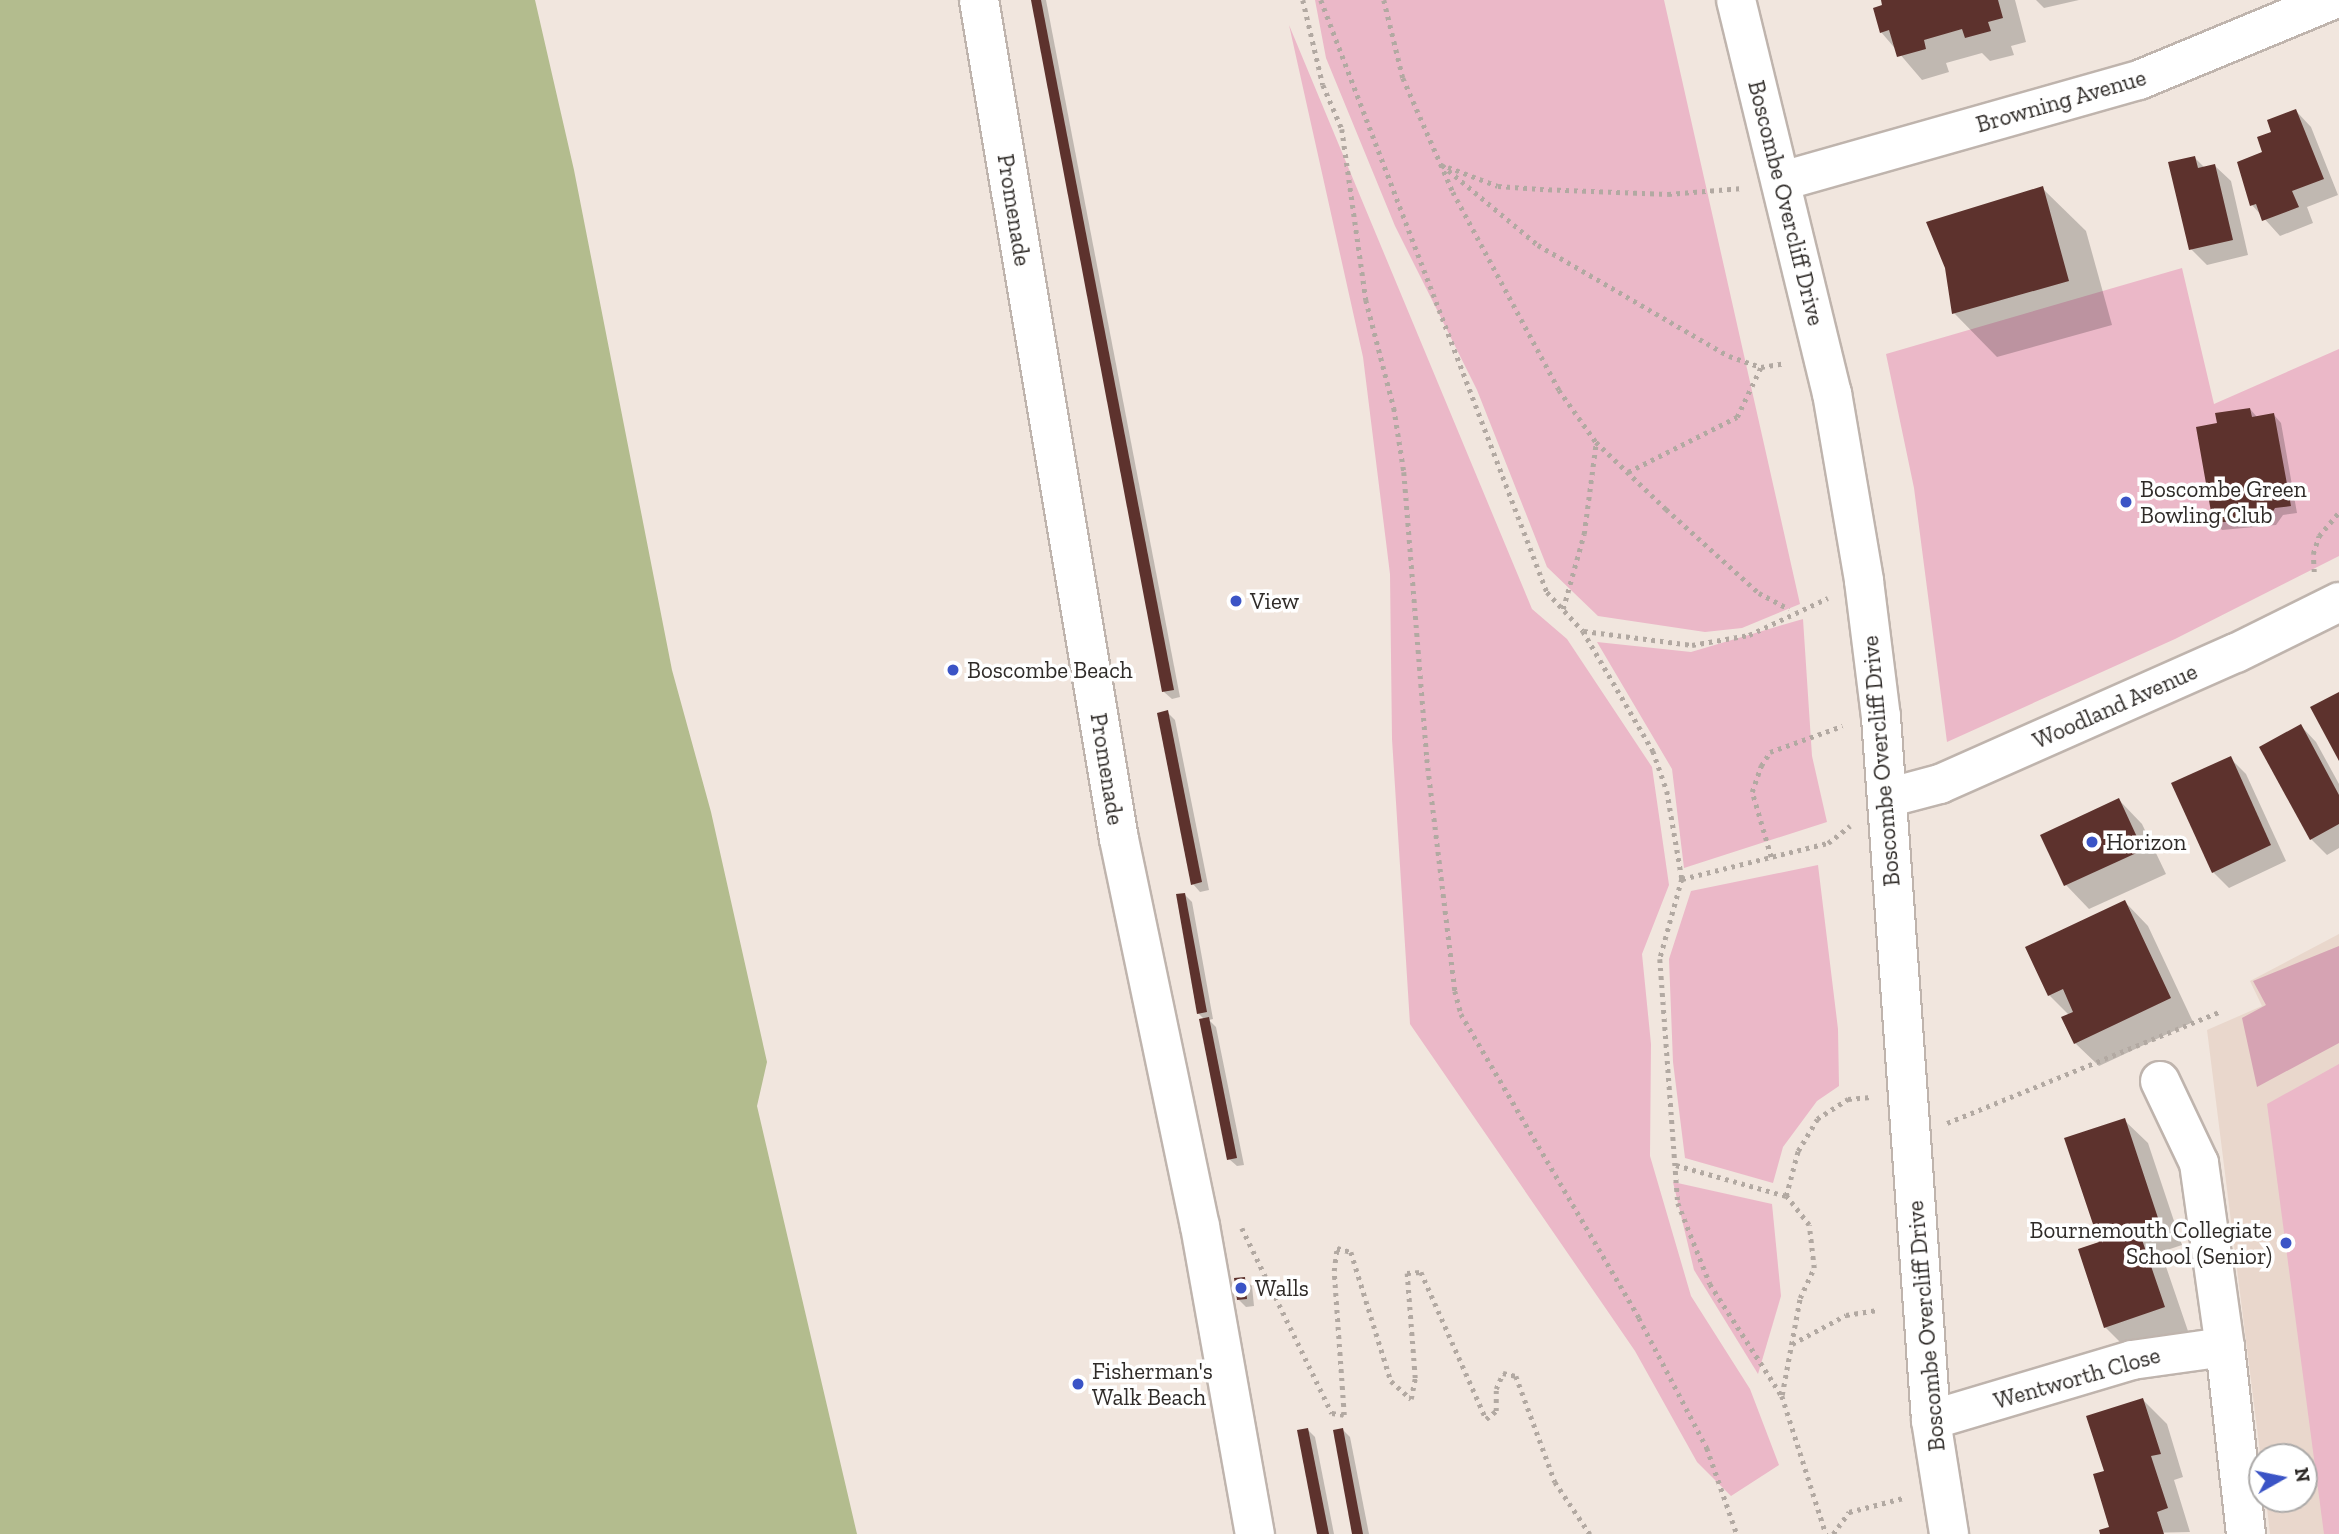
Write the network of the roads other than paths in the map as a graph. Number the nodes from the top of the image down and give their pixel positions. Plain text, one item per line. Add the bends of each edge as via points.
1 (979, 0) edge
2 (1736, 0) edge
3 (2332, 0) edge
4 (1782, 181) junction
5 (2334, 604) edge
6 (1887, 799) junction
7 (2160, 1081) dead end
8 (2225, 1346) junction
9 (1931, 1420) junction
10 (1255, 1534) edge
11 (1949, 1534) edge
12 (2246, 1534) edge

1 - 10 street, Promenade via 1119,839 1200,1226
2 - 4 street, Boscombe Overcliff Drive
3 - 4 street, Browning Avenue via 2139,80
4 - 6 street, Boscombe Overcliff Drive via 1832,393 1864,581
5 - 6 street, Woodland Avenue via 2236,653 1940,784
6 - 9 street, Boscombe Overcliff Drive
7 - 8 street via 2199,1163
8 - 9 street, Wentworth Close via 2132,1360
8 - 12 street
9 - 11 street, Boscombe Overcliff Drive

